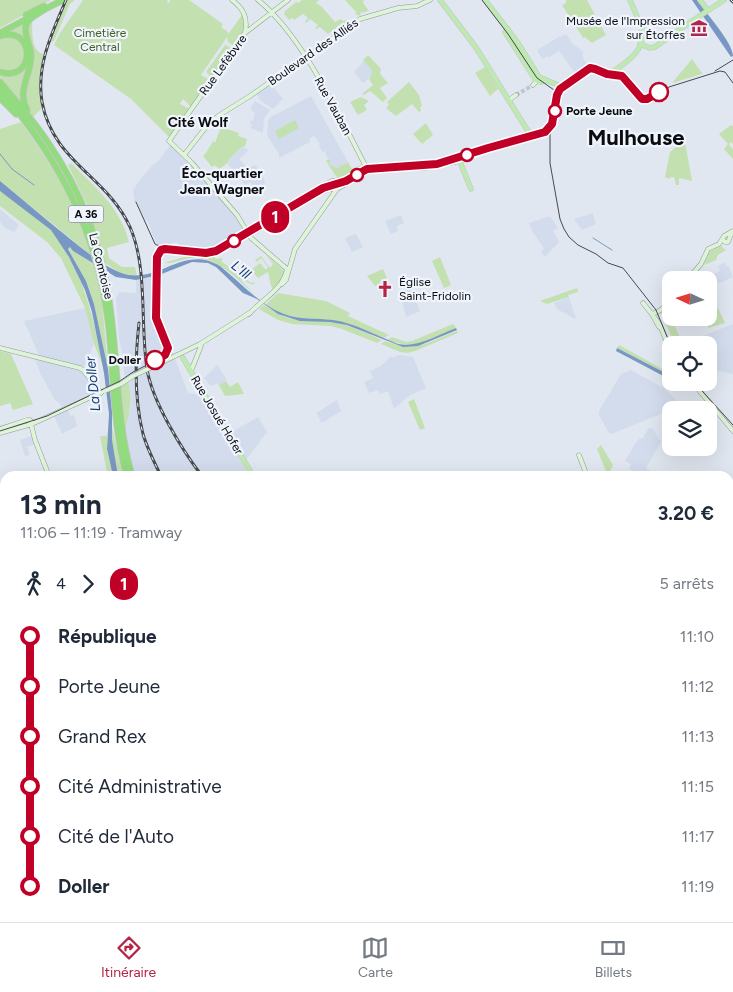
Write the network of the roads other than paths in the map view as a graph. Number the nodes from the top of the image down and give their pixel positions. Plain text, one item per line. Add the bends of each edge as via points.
1 (57, 0) edge
2 (63, 0) edge
3 (232, 0) edge
4 (258, 0) edge
5 (288, 0) edge
6 (430, 0) edge
7 (440, 0) edge
8 (485, 0) edge
9 (630, 0) edge
10 (700, 0) edge
11 (724, 0) edge
12 (45, 9) junction
13 (272, 12) junction
14 (706, 12) junction
15 (247, 19) junction
16 (253, 28) junction
17 (507, 31) junction
18 (247, 32) junction
19 (0, 33) edge
20 (640, 44) junction
21 (305, 58) junction
22 (0, 72) edge
23 (545, 81) junction
24 (0, 82) edge
25 (0, 90) edge
26 (516, 95) tunnel mouth
27 (0, 98) edge
28 (508, 100) junction
29 (24, 115) junction
30 (184, 155) junction
31 (459, 159) junction
32 (368, 169) junction
33 (334, 180) junction
34 (345, 182) junction
35 (337, 189) junction
36 (471, 189) dead end
37 (301, 202) junction
38 (733, 230) edge
39 (248, 233) junction
40 (724, 241) junction
41 (703, 258) junction
42 (703, 264) junction
43 (288, 268) junction
44 (695, 271) edge
45 (696, 271) edge
46 (102, 275) junction
47 (643, 303) dead end
48 (662, 308) edge
49 (652, 314) junction
50 (665, 336) edge
51 (662, 337) edge
52 (200, 344) junction
53 (0, 348) edge
54 (181, 356) junction
55 (191, 371) junction
56 (699, 391) edge
57 (103, 392) junction
58 (33, 422) junction
59 (733, 430) edge
60 (0, 431) edge
61 (579, 455) dead end
62 (47, 471) edge
63 (126, 471) edge
64 (131, 471) edge
65 (250, 471) edge
66 (585, 471) edge

1 - 19 highway
2 - 12 highway
3 - 15 main road
4 - 13 main road, Rue Vauban
5 - 13 main road, Rue Lefèbvre
6 - 21 main road, Boulevard des Alliés via 359,21
7 - 28 main road via 477,49
8 - 17 main road
9 - 20 main road via 642,31
10 - 14 main road
11 - 14 main road
12 - 19 highway
12 - 29 highway via 30,18 26,27 31,57 22,93
13 - 16 main road, Rue Lefèbvre
13 - 21 main road, Rue Vauban
14 - 20 main road via 653,48
15 - 16 main road
15 - 18 main road
16 - 18 main road, Rue Lefèbvre
17 - 23 main road
17 - 23 main road via 535,83
18 - 30 main road, Rue Lefèbvre via 169,140
19 - 22 highway via 18,37 28,54 26,63 18,71 10,74
20 - 23 main road via 633,58 610,74 590,66 558,86
21 - 30 main road, Boulevard des Alliés via 212,121
21 - 32 main road, Rue Vauban
24 - 29 highway, La Comtoise / A 36
25 - 29 highway, La Comtoise / A 36
26 - 28 main road
27 - 29 highway
28 - 31 main road via 527,130 526,136
29 - 46 highway, La Comtoise / A 36 via 76,203
29 - 46 highway, La Comtoise / A 36 via 40,132 68,175 87,215 100,254
30 - 39 main road
31 - 32 main road via 437,165
31 - 36 main road
32 - 34 main road
33 - 34 main road
33 - 35 main road
33 - 37 main road
34 - 35 main road
35 - 37 main road via 326,190
35 - 43 main road via 295,249
37 - 39 main road
38 - 40 main road via 728,242
39 - 43 main road
40 - 41 main road via 708,249
40 - 42 main road via 708,251
41 - 42 main road
41 - 44 main road
42 - 45 main road
43 - 52 main road via 285,281 268,298 249,314
46 - 63 highway, La Comtoise / A 36 via 117,431
46 - 64 highway, La Comtoise / A 36 via 113,329 120,416
47 - 49 main road
48 - 49 main road
49 - 50 main road
49 - 51 main road
52 - 54 main road
52 - 55 main road
53 - 57 main road via 80,368
54 - 55 main road, Rue Josué Hofer
54 - 57 main road, bridge
55 - 65 main road, Rue Josué Hofer
56 - 59 main road
57 - 58 main road
58 - 60 main road
58 - 62 main road via 35,440
61 - 66 main road

